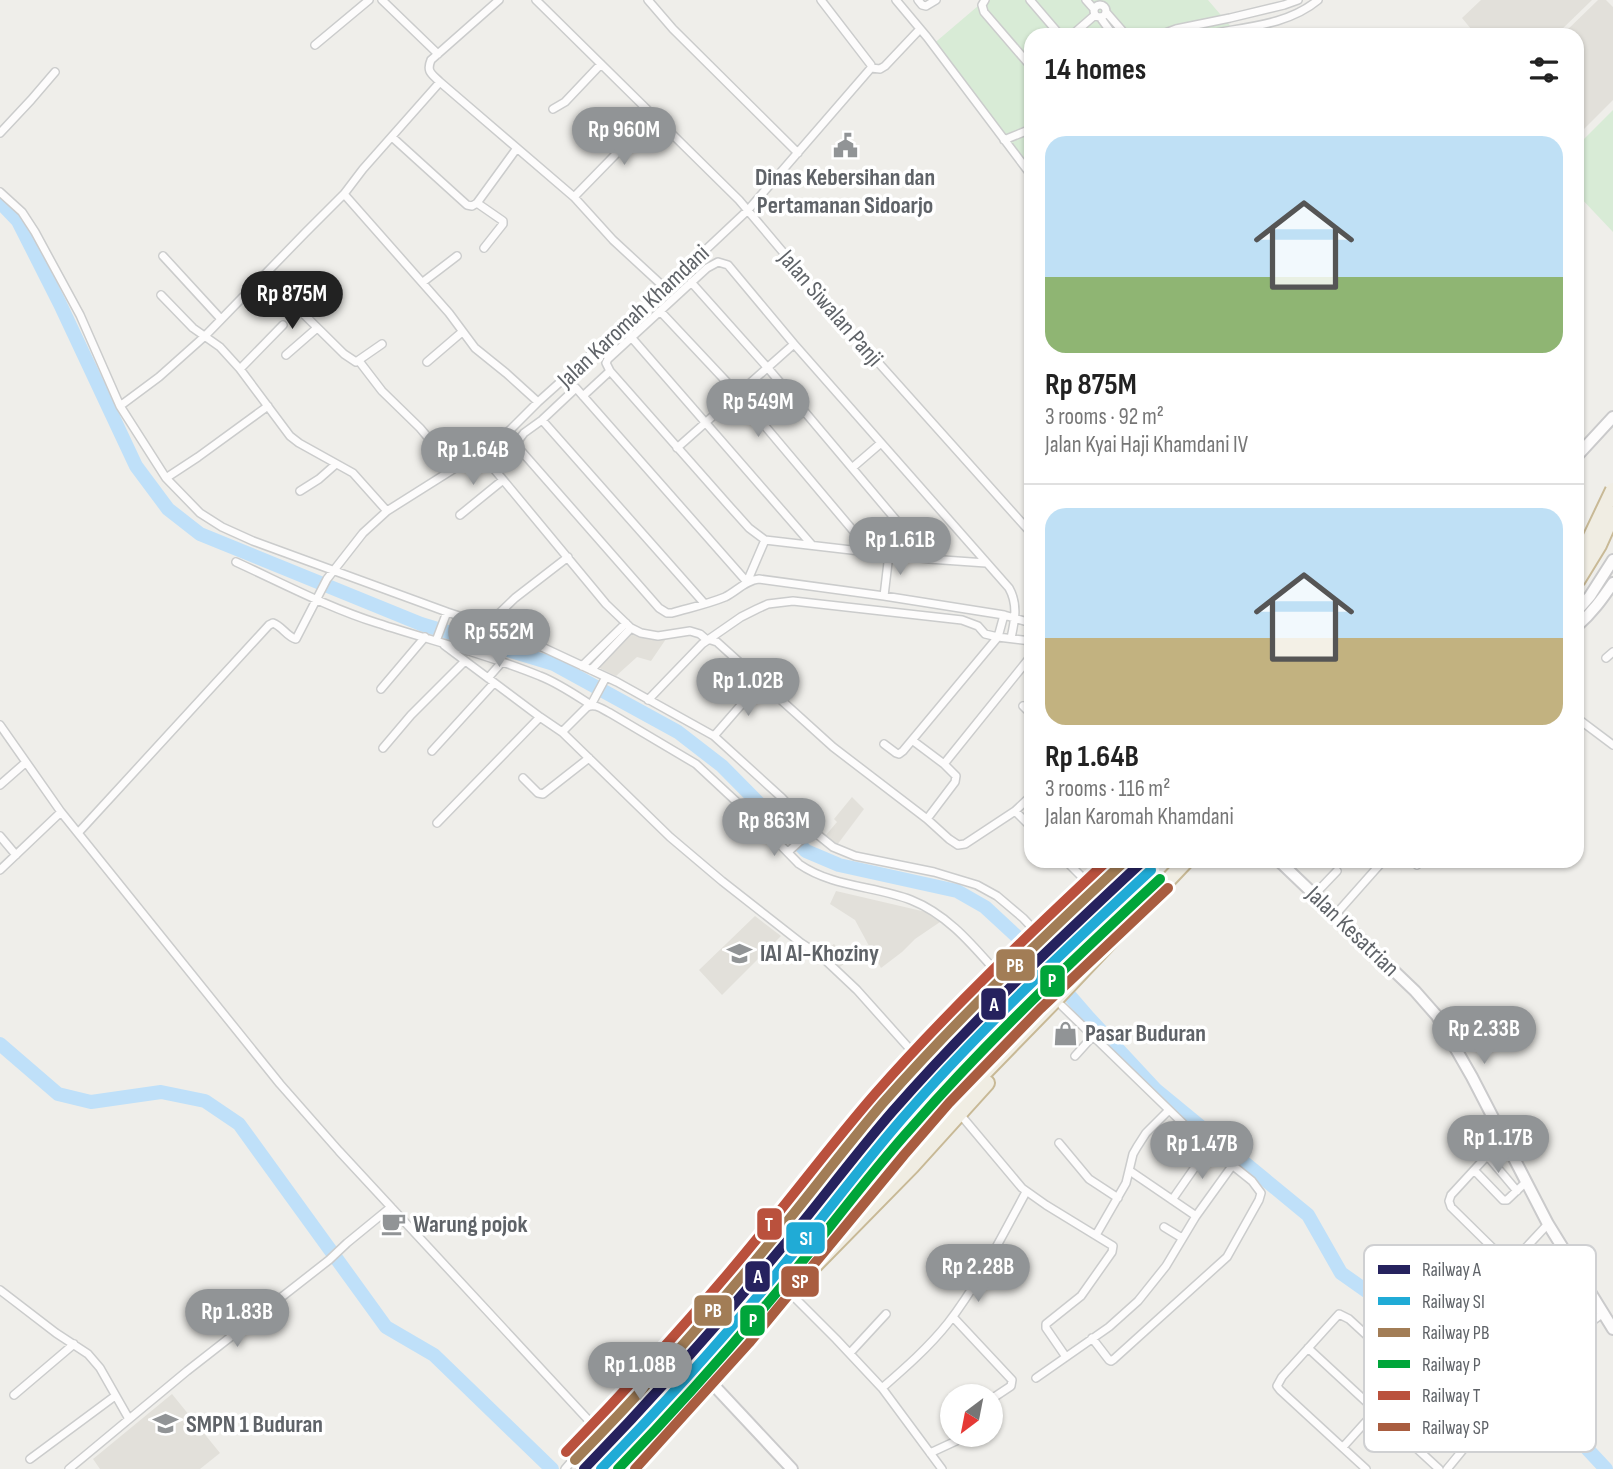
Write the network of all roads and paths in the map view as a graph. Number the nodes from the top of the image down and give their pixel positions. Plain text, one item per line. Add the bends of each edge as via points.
1 (369, 0) edge
2 (382, 0) edge
3 (499, 0) edge
4 (536, 0) edge
5 (648, 0) edge
6 (821, 0) edge
7 (896, 0) edge
8 (918, 0) edge
9 (936, 0) edge
10 (985, 0) edge
11 (1030, 0) edge
12 (1086, 0) edge
13 (1113, 0) edge
14 (1300, 0) edge
15 (1318, 0) edge
16 (1284, 5) junction
17 (1309, 7) junction
18 (1099, 9) edge
19 (1290, 17) junction
20 (1205, 24) junction
21 (1054, 28) edge
22 (1079, 28) edge
23 (1109, 28) edge
24 (1119, 28) edge
25 (1192, 28) edge
26 (1204, 28) edge
27 (1239, 28) edge
28 (920, 29) junction
29 (315, 45) dead end
30 (438, 54) junction
31 (1024, 59) edge
32 (601, 64) junction
33 (871, 68) junction
34 (55, 72) dead end
35 (440, 82) junction
36 (553, 108) dead end
37 (653, 116) junction
38 (1024, 132) edge
39 (0, 133) edge
40 (392, 137) junction
41 (1004, 140) junction
42 (517, 148) junction
43 (798, 153) junction
44 (1024, 164) edge
45 (0, 192) edge
46 (345, 194) junction
47 (574, 197) junction
48 (477, 203) junction
49 (747, 209) junction
50 (484, 248) dead end
51 (163, 256) dead end
52 (457, 256) dead end
53 (264, 275) junction
54 (423, 282) junction
55 (691, 282) junction
56 (665, 288) junction
57 (160, 295) dead end
58 (660, 311) junction
59 (220, 318) junction
60 (282, 325) dead end
61 (317, 328) junction
62 (462, 332) junction
63 (205, 336) junction
64 (631, 337) junction
65 (382, 344) dead end
66 (794, 344) junction
67 (286, 355) dead end
68 (359, 360) junction
69 (427, 362) dead end
70 (767, 367) junction
71 (240, 369) junction
72 (610, 371) junction
73 (568, 377) junction
74 (576, 388) junction
75 (738, 394) junction
76 (583, 396) junction
77 (538, 402) junction
78 (120, 406) junction
79 (268, 406) junction
80 (1613, 418) edge
81 (542, 419) junction
82 (705, 423) junction
83 (881, 443) junction
84 (677, 448) junction
85 (1584, 449) edge
86 (480, 452) junction
87 (336, 464) junction
88 (852, 468) junction
89 (452, 469) junction
90 (166, 478) junction
91 (503, 480) junction
92 (1613, 490) edge
93 (300, 491) dead end
94 (387, 511) junction
95 (1613, 514) edge
96 (460, 515) dead end
97 (1024, 525) edge
98 (765, 540) junction
99 (812, 545) junction
100 (1584, 551) edge
101 (1584, 551) edge
102 (872, 552) junction
103 (889, 554) junction
104 (568, 558) junction
105 (929, 559) junction
106 (236, 562) dead end
107 (986, 564) junction
108 (1612, 565) edge
109 (334, 569) junction
110 (1584, 569) edge
111 (747, 582) junction
112 (1613, 583) edge
113 (318, 596) junction
114 (884, 596) junction
115 (704, 603) junction
116 (1584, 603) edge
117 (1004, 615) junction
118 (446, 616) junction
119 (1015, 619) junction
120 (1584, 620) edge
121 (1024, 621) edge
122 (486, 625) junction
123 (628, 625) junction
124 (425, 637) junction
125 (998, 637) junction
126 (1012, 638) junction
127 (438, 640) junction
128 (707, 640) junction
129 (1024, 640) edge
130 (1613, 652) edge
131 (1606, 659) dead end
132 (465, 661) junction
133 (502, 662) junction
134 (1024, 665) edge
135 (582, 666) junction
136 (591, 670) junction
137 (605, 680) junction
138 (491, 681) junction
139 (761, 682) junction
140 (381, 688) dead end
141 (648, 700) junction
142 (593, 702) junction
143 (540, 717) junction
144 (1584, 723) edge
145 (0, 725) edge
146 (562, 732) junction
147 (714, 736) junction
148 (912, 740) junction
149 (884, 744) dead end
150 (1613, 745) edge
151 (383, 748) dead end
152 (432, 751) dead end
153 (589, 758) junction
154 (25, 763) junction
155 (944, 764) junction
156 (523, 778) dead end
157 (0, 786) edge
158 (1024, 802) edge
159 (1014, 811) junction
160 (61, 812) junction
161 (927, 819) junction
162 (1024, 820) edge
163 (438, 824) dead end
164 (810, 832) junction
165 (78, 833) junction
166 (0, 836) edge
167 (789, 851) junction
168 (16, 855) junction
169 (1073, 868) edge
170 (1114, 868) edge
171 (1180, 868) edge
172 (1191, 868) edge
173 (1287, 868) edge
174 (1376, 868) edge
175 (0, 870) edge
176 (1336, 871) dead end
177 (1086, 893) junction
178 (1315, 894) junction
179 (1336, 914) junction
180 (1041, 937) junction
181 (1016, 961) junction
182 (1000, 976) junction
183 (1075, 986) junction
184 (1058, 1003) junction
185 (1093, 1036) junction
186 (1075, 1056) dead end
187 (917, 1057) junction
188 (1169, 1110) junction
189 (959, 1113) junction
190 (1059, 1143) dead end
191 (924, 1145) junction
192 (1209, 1147) junction
193 (908, 1162) junction
194 (1232, 1166) junction
195 (1130, 1171) junction
196 (1475, 1171) junction
197 (1526, 1182) junction
198 (1517, 1191) junction
199 (1026, 1192) junction
200 (1118, 1198) junction
201 (1172, 1200) junction
202 (391, 1207) junction
203 (1196, 1216) junction
204 (1548, 1224) junction
205 (1164, 1227) dead end
206 (1096, 1235) junction
207 (1182, 1238) junction
208 (1490, 1245) edge
209 (1529, 1245) edge
210 (1561, 1245) edge
211 (0, 1290) edge
212 (788, 1292) junction
213 (1596, 1304) edge
214 (886, 1314) dead end
215 (1602, 1314) junction
216 (953, 1317) junction
217 (1596, 1318) edge
218 (1613, 1329) edge
219 (1364, 1333) edge
220 (1092, 1338) junction
221 (74, 1344) junction
222 (1308, 1348) junction
223 (850, 1353) junction
224 (1066, 1357) junction
225 (706, 1377) junction
226 (1036, 1378) dead end
227 (882, 1388) junction
228 (1003, 1391) edge
229 (15, 1395) dead end
230 (115, 1396) junction
231 (1364, 1399) edge
232 (130, 1419) junction
233 (1364, 1423) edge
234 (598, 1430) junction
235 (944, 1447) edge
236 (1343, 1447) junction
237 (1421, 1452) edge
238 (1462, 1452) edge
239 (618, 1453) junction
240 (930, 1454) junction
241 (30, 1459) dead end
242 (70, 1469) edge
243 (565, 1469) edge
244 (602, 1469) edge
245 (615, 1469) edge
246 (792, 1469) edge
247 (942, 1469) edge
248 (1366, 1469) edge
249 (1439, 1469) edge
250 (1447, 1469) edge

1 - 29 street
2 - 30 street
3 - 30 street
4 - 32 street, Jalan Siwalan Panji
5 - 43 street
6 - 33 street
7 - 28 street
8 - 9 street via 926,6
10 - 31 street via 984,12
11 - 21 street
12 - 18 street
13 - 18 street
14 - 16 street
14 - 17 street
15 - 17 street
16 - 19 street via 1291,10
16 - 20 street
17 - 19 street
18 - 22 street
18 - 23 street
18 - 24 street
19 - 27 street
20 - 25 street
20 - 26 street
28 - 33 street, Jalan Karomah Khamdani via 884,66
28 - 41 street
30 - 35 street via 428,67
32 - 36 street via 565,102
32 - 37 street, Jalan Siwalan Panji
33 - 43 street, Jalan Karomah Khamdani
34 - 39 street
35 - 40 street
35 - 42 street
37 - 47 street
37 - 49 street, Jalan Siwalan Panji
38 - 41 street
40 - 46 street
40 - 48 street via 467,205
41 - 44 street
42 - 47 street
42 - 48 street
43 - 49 street, Jalan Karomah Khamdani
45 - 78 street via 35,232 80,316
46 - 53 street
46 - 54 street
47 - 56 street
48 - 50 street via 503,222
49 - 56 street, Jalan Karomah Khamdani
49 - 97 street, Jalan Siwalan Panji
51 - 59 street
52 - 54 street
53 - 59 street
53 - 61 street
54 - 62 street
55 - 58 street
55 - 66 street via 718,261 728,265
55 - 70 street
56 - 73 street, Jalan Karomah Khamdani
57 - 63 street
58 - 64 street
58 - 75 street
59 - 63 street
60 - 71 street
61 - 67 street
61 - 68 street via 348,358
62 - 69 street
62 - 77 street
63 - 71 street
63 - 78 street
64 - 72 street via 608,359
64 - 82 street
65 - 68 street
66 - 70 street
66 - 83 street
68 - 89 street
70 - 75 street
70 - 88 street
71 - 79 street
72 - 76 street
72 - 84 street
73 - 74 street
73 - 77 street, Jalan Karomah Khamdani
74 - 76 street
74 - 81 street
75 - 82 street
75 - 102 street
76 - 111 street
77 - 86 street, Jalan Karomah Khamdani
78 - 90 street
79 - 87 street via 290,436
79 - 90 street
80 - 85 street
81 - 115 street
81 - 115 street via 520,437 519,448 649,597 667,613
82 - 84 street
82 - 99 street
83 - 88 street
83 - 107 street
84 - 98 street
86 - 89 street, Jalan Karomah Khamdani
86 - 91 street
87 - 93 street
87 - 94 street via 353,473
88 - 105 street
89 - 94 street, Jalan Karomah Khamdani
90 - 109 street via 200,513 222,527
91 - 96 street
91 - 104 street
92 - 100 highway, bridge
94 - 109 street, Jalan Karomah Khamdani
95 - 110 highway, bridge
98 - 99 street
98 - 111 street
99 - 102 street
101 - 108 street
102 - 103 street
103 - 105 street
103 - 114 street
104 - 122 street
104 - 123 street
105 - 107 street
106 - 113 street
107 - 119 street via 1012,593
108 - 116 street
109 - 113 street, Jalan Karomah Khamdani
109 - 118 street
111 - 114 street via 773,580
111 - 115 street via 731,594
112 - 120 street
113 - 124 street via 376,623
113 - 165 street, Jalan Karomah Khamdani via 296,639 273,622 268,625
114 - 117 street
117 - 119 street
117 - 125 street
118 - 122 street
118 - 127 street
119 - 121 street
119 - 126 street
122 - 135 street
123 - 128 street via 658,636 690,631
123 - 135 street
123 - 136 street
124 - 127 street
124 - 140 street
125 - 126 street
125 - 128 street via 962,620 793,601 768,604
125 - 148 street
126 - 129 street
127 - 132 street
127 - 133 street
128 - 139 street via 717,642
128 - 141 street
130 - 131 street
132 - 138 street
132 - 151 street
133 - 138 street
133 - 142 street
134 - 155 street
135 - 136 street
136 - 137 street
137 - 141 street
137 - 142 street
138 - 143 street
138 - 152 street
139 - 147 street
139 - 161 street via 833,747
141 - 147 street
142 - 146 street
142 - 167 street via 696,764
143 - 146 street
143 - 163 street
144 - 150 street
145 - 154 street
146 - 153 street
147 - 164 street via 781,797
148 - 149 street via 899,754
148 - 155 street
153 - 156 street via 543,794
153 - 187 street via 670,837 821,956
154 - 157 street
154 - 160 street
155 - 161 street via 956,779
158 - 159 street
159 - 161 street via 962,846
159 - 162 street
160 - 165 street
160 - 168 street
164 - 167 street
164 - 180 street via 844,852 934,872 986,890
165 - 202 street via 279,1084
166 - 168 street
167 - 182 street via 816,874 909,899 935,911
168 - 175 street
169 - 177 street via 1088,883
170 - 177 street
171 - 183 highway
172 - 183 highway
173 - 178 street, Jalan Kesatrian
174 - 179 street
176 - 178 street
177 - 180 street
178 - 179 street, Jalan Kesatrian
179 - 197 street, Jalan Kesatrian via 1437,1016
180 - 181 street
181 - 182 street
181 - 184 street
182 - 187 street
183 - 184 highway
184 - 185 street
184 - 189 highway
184 - 191 highway via 947,1111
185 - 186 street
185 - 188 street
187 - 234 street
188 - 192 street
188 - 195 street via 1137,1147
189 - 191 highway
189 - 199 street
190 - 200 street via 1089,1179
191 - 193 highway
192 - 194 street
192 - 201 street
193 - 212 highway
193 - 239 highway
194 - 203 street
194 - 220 street via 1261,1194 1227,1257 1113,1360
195 - 200 street
195 - 201 street
196 - 198 street via 1503,1200
196 - 198 street via 1486,1157
196 - 208 street via 1449,1201
197 - 198 street
197 - 204 street, Jalan Kesatrian
199 - 206 street
199 - 216 street
200 - 206 street
201 - 203 street
202 - 232 street
202 - 234 street
203 - 207 street
204 - 209 street
204 - 210 street, Jalan Kesatrian
205 - 207 street
206 - 224 street via 1112,1244 1113,1250 1082,1296 1046,1325
207 - 220 street via 1138,1301
211 - 221 street
212 - 223 street
212 - 225 highway
213 - 215 street, Jalan Kesatrian
214 - 223 street
215 - 217 street
215 - 218 street, Jalan Kesatrian
216 - 227 street
216 - 228 street via 1013,1380
219 - 222 street via 1342,1314
220 - 224 street
221 - 229 street
221 - 230 street via 94,1361
222 - 231 street
222 - 236 street via 1277,1387
223 - 227 street
224 - 226 street
225 - 245 highway
225 - 246 street
227 - 240 street
230 - 232 street
230 - 241 street
232 - 242 street
233 - 236 street
234 - 239 street
234 - 243 street
235 - 240 street
236 - 248 street
237 - 249 street
238 - 250 street
239 - 244 highway
240 - 247 street

